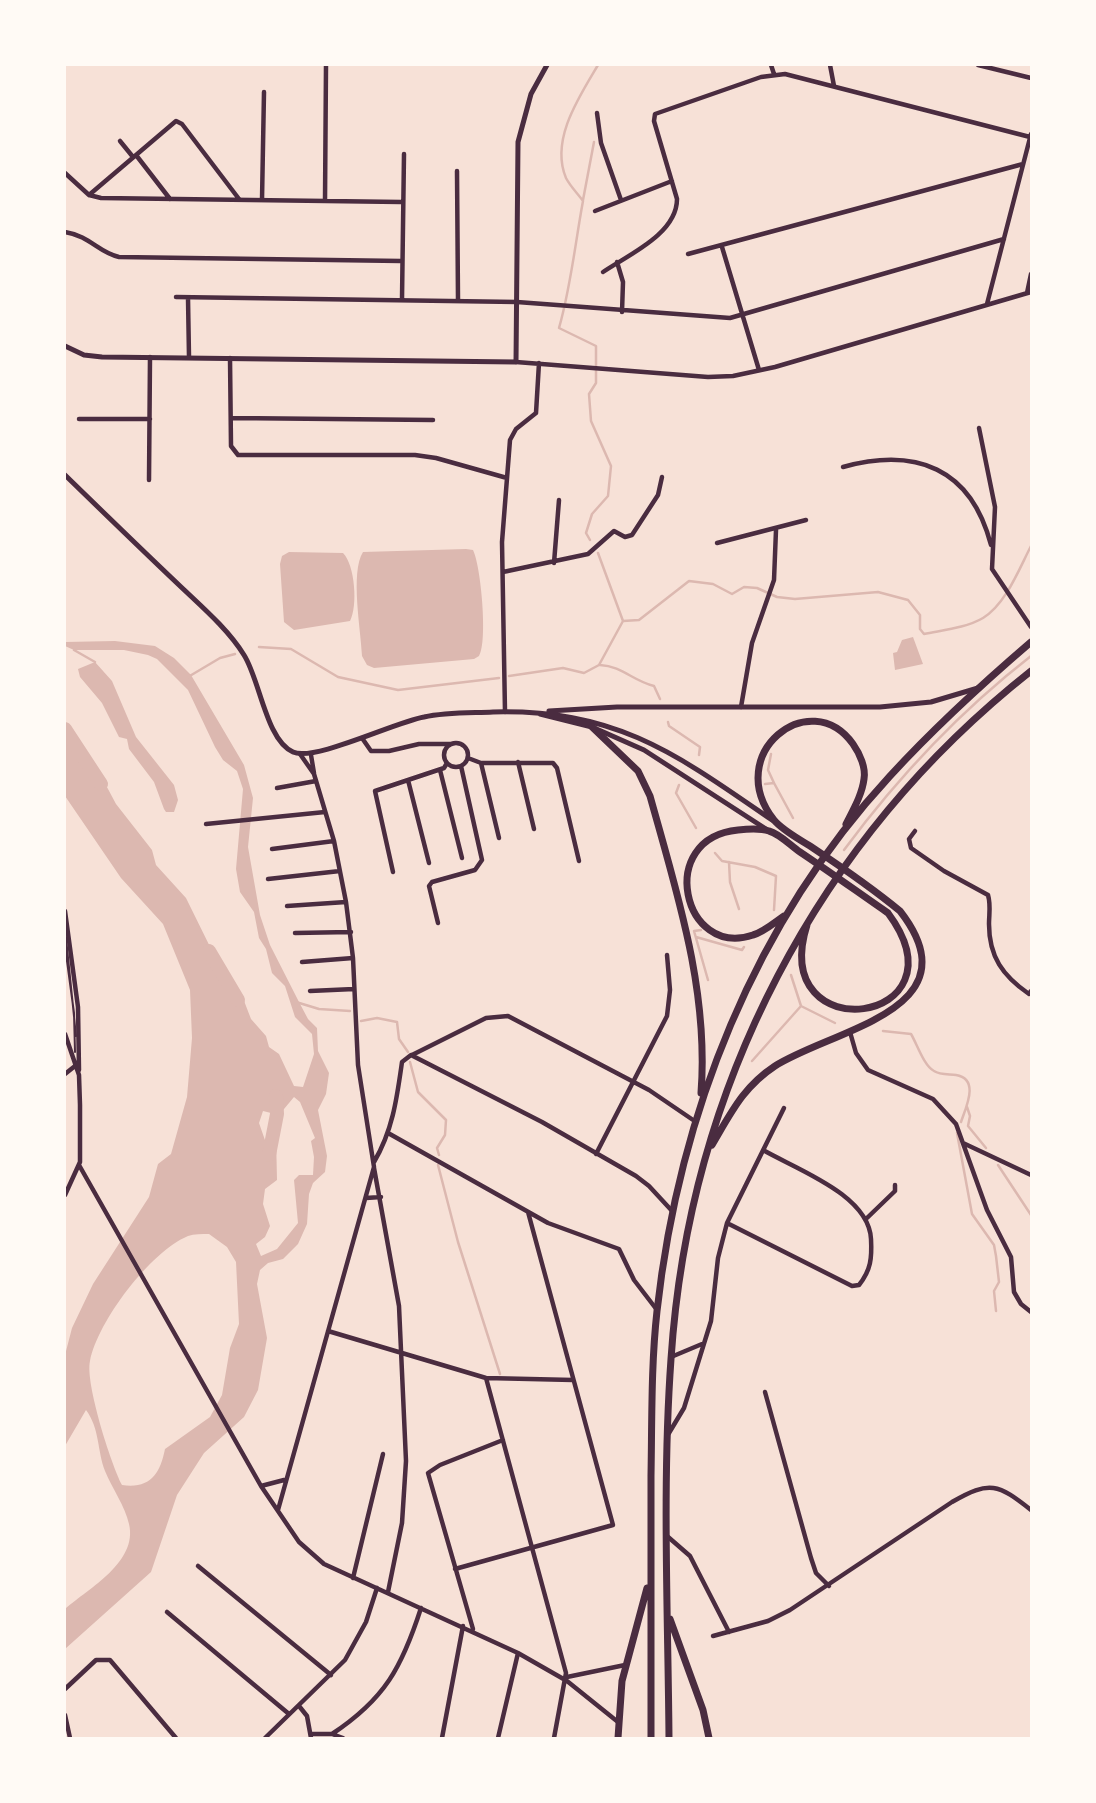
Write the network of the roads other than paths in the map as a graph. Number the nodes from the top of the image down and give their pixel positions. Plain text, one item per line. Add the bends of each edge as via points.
1 (326, 65) edge
2 (547, 65) edge
3 (771, 65) edge
4 (830, 65) edge
5 (978, 65) edge
6 (774, 74) junction
7 (1031, 78) edge
8 (834, 86) junction
9 (264, 92) dead end
10 (597, 113) dead end
11 (1031, 135) edge
12 (120, 141) dead end
13 (404, 154) dead end
14 (135, 156) junction
15 (1023, 164) junction
16 (457, 171) dead end
17 (65, 173) edge
18 (672, 181) junction
19 (89, 195) junction
20 (170, 199) junction
21 (239, 199) junction
22 (262, 200) junction
23 (621, 200) junction
24 (325, 201) junction
25 (401, 202) junction
26 (595, 211) dead end
27 (65, 232) edge
28 (1004, 239) junction
29 (722, 247) junction
30 (688, 254) dead end
31 (401, 261) junction
32 (617, 262) junction
33 (603, 272) dead end
34 (1031, 274) edge
35 (1029, 293) edge
36 (176, 297) dead end
37 (188, 298) junction
38 (402, 299) junction
39 (458, 300) junction
40 (517, 302) junction
41 (987, 305) junction
42 (622, 312) junction
43 (742, 316) junction
44 (65, 346) edge
45 (150, 357) junction
46 (189, 357) junction
47 (230, 358) junction
48 (516, 362) junction
49 (539, 363) junction
50 (759, 370) junction
51 (231, 418) junction
52 (79, 419) dead end
53 (150, 419) junction
54 (433, 420) dead end
55 (979, 428) dead end
56 (843, 467) dead end
57 (65, 475) edge
58 (662, 477) dead end
59 (507, 478) junction
60 (149, 480) dead end
61 (559, 500) dead end
62 (806, 520) dead end
63 (776, 530) junction
64 (717, 544) dead end
65 (992, 549) junction
66 (554, 563) junction
67 (503, 572) junction
68 (1031, 626) edge
69 (1031, 642) edge
70 (1031, 671) edge
71 (978, 688) junction
72 (741, 708) junction
73 (526, 711) junction
74 (542, 711) junction
75 (505, 712) junction
76 (592, 727) junction
77 (360, 736) junction
78 (432, 744) junction
79 (452, 744) junction
80 (445, 752) junction
81 (300, 754) junction
82 (312, 755) junction
83 (468, 758) junction
84 (518, 762) junction
85 (447, 763) junction
86 (481, 763) junction
87 (461, 766) junction
88 (440, 770) junction
89 (314, 774) junction
90 (408, 780) junction
91 (316, 781) junction
92 (276, 788) dead end
93 (325, 812) junction
94 (775, 821) junction
95 (206, 824) dead end
96 (534, 829) dead end
97 (771, 831) junction
98 (915, 831) dead end
99 (499, 838) dead end
100 (334, 841) junction
101 (836, 842) junction
102 (272, 849) dead end
103 (462, 858) dead end
104 (579, 861) dead end
105 (429, 863) dead end
106 (340, 871) junction
107 (393, 872) dead end
108 (268, 879) dead end
109 (346, 902) junction
110 (287, 906) dead end
111 (65, 911) edge
112 (787, 914) junction
113 (811, 915) junction
114 (438, 923) dead end
115 (65, 928) edge
116 (351, 932) junction
117 (295, 933) dead end
118 (65, 946) edge
119 (667, 955) dead end
120 (353, 958) junction
121 (302, 962) dead end
122 (355, 989) junction
123 (310, 991) dead end
124 (1031, 991) edge
125 (850, 1032) junction
126 (65, 1034) edge
127 (411, 1055) junction
128 (75, 1066) junction
129 (65, 1074) edge
130 (79, 1075) junction
131 (633, 1082) junction
132 (700, 1108) junction
133 (784, 1108) dead end
134 (696, 1122) junction
135 (388, 1133) junction
136 (963, 1143) junction
137 (762, 1150) junction
138 (596, 1154) junction
139 (705, 1157) junction
140 (79, 1165) junction
141 (374, 1165) junction
142 (1031, 1175) edge
143 (895, 1185) dead end
144 (65, 1195) edge
145 (381, 1197) junction
146 (366, 1198) junction
147 (528, 1212) junction
148 (673, 1212) junction
149 (867, 1219) junction
150 (727, 1223) junction
151 (657, 1310) junction
152 (1031, 1312) edge
153 (328, 1331) junction
154 (702, 1344) junction
155 (399, 1351) junction
156 (671, 1357) junction
157 (486, 1378) junction
158 (573, 1380) junction
159 (765, 1392) dead end
160 (667, 1435) junction
161 (503, 1440) junction
162 (383, 1454) dead end
163 (285, 1479) junction
164 (261, 1486) junction
165 (1031, 1510) edge
166 (277, 1511) junction
167 (667, 1536) junction
168 (532, 1547) junction
169 (198, 1566) dead end
170 (455, 1569) junction
171 (650, 1577) junction
172 (353, 1578) junction
173 (829, 1586) junction
174 (377, 1588) junction
175 (388, 1592) junction
176 (421, 1608) junction
177 (167, 1612) dead end
178 (668, 1614) junction
179 (463, 1626) junction
180 (473, 1630) junction
181 (729, 1632) junction
182 (713, 1636) dead end
183 (518, 1653) junction
184 (626, 1665) junction
185 (331, 1675) junction
186 (567, 1679) junction
187 (65, 1689) edge
188 (299, 1706) junction
189 (289, 1714) junction
190 (65, 1715) edge
191 (618, 1722) junction
192 (332, 1734) junction
193 (311, 1736) edge
194 (70, 1738) edge
195 (176, 1738) edge
196 (265, 1738) edge
197 (343, 1738) edge
198 (442, 1738) edge
199 (498, 1738) edge
200 (554, 1738) edge
201 (618, 1738) edge
202 (652, 1738) edge
203 (669, 1738) edge
204 (709, 1738) edge

1 - 24 street
2 - 40 street via 531,94 519,142
3 - 6 street
4 - 8 street
5 - 7 street
6 - 8 street
6 - 18 street via 655,114
8 - 11 street
9 - 22 street
10 - 23 street via 601,144
11 - 15 street
12 - 14 street
13 - 25 street
14 - 19 street
14 - 20 street
14 - 21 street via 176,121
15 - 28 street
15 - 29 street
16 - 39 street
17 - 19 street
18 - 23 street
18 - 32 street via 677,205 671,219 653,238
19 - 20 street
20 - 21 street
21 - 22 street
22 - 24 street
23 - 26 street
24 - 25 street
25 - 31 street
27 - 31 street via 80,234 119,257
28 - 41 street
28 - 43 street
29 - 30 street
29 - 43 street
31 - 38 street
32 - 33 street
32 - 42 street via 623,282
34 - 35 street
35 - 41 street
36 - 37 street
37 - 38 street
37 - 46 street
38 - 39 street
39 - 40 street
40 - 42 street
40 - 48 street
41 - 50 street
42 - 43 street
43 - 50 street
44 - 45 street via 84,355
45 - 46 street
45 - 53 street
46 - 47 street
47 - 48 street
47 - 51 street
48 - 49 street
49 - 50 street via 708,377
49 - 59 street via 538,408 512,434
51 - 54 street
51 - 59 street via 231,446 238,455 415,456
52 - 53 street
53 - 60 street
55 - 65 street via 995,507
56 - 65 street via 887,458 949,473 980,512
57 - 81 street via 238,647 250,665 279,739
58 - 66 street via 658,495 636,531 627,537 614,531 594,551
59 - 67 street
61 - 66 street
62 - 63 street
63 - 64 street
63 - 72 street via 776,564 752,643
65 - 68 street via 993,573
66 - 67 street
67 - 75 street
69 - 71 highway
70 - 113 highway via 925,767 852,856
71 - 72 street via 903,705
71 - 101 highway via 889,777
72 - 74 street
73 - 74 street
73 - 75 street
73 - 76 street
74 - 94 street via 634,734
75 - 77 street via 427,716
76 - 97 street via 644,750
76 - 132 highway via 638,771 650,796 701,1001 704,1058
77 - 78 street via 371,751
77 - 82 street
78 - 79 street
78 - 80 street
79 - 80 street
79 - 83 street via 465,747
80 - 85 street
81 - 82 street
81 - 89 street
82 - 89 street
83 - 86 street
83 - 87 street
84 - 86 street
84 - 96 street
84 - 104 street via 547,761 557,768
85 - 87 street
85 - 88 street
86 - 99 street
87 - 114 street via 482,860 475,870 429,886
88 - 90 street
88 - 103 street
89 - 91 street
90 - 105 street
90 - 107 street via 378,789 374,796
91 - 92 street
91 - 93 street
93 - 95 street
93 - 100 street
94 - 101 highway via 757,783 764,748 790,726 828,725 856,747 865,777
94 - 125 highway via 889,902 918,936 921,963 910,993 887,1015
97 - 112 highway via 746,829 713,836 692,858 685,887 696,916 724,937 753,935
97 - 113 highway via 888,913 908,948 903,983 895,994 855,1012 822,999 811,987 803,964 802,942
98 - 124 street via 909,839 911,848 988,895 998,966 1012,982 1029,994
100 - 102 street
100 - 106 street
101 - 112 highway
106 - 108 street
106 - 109 street
109 - 110 street
109 - 116 street
111 - 130 street via 78,1007
112 - 132 highway via 727,1031
113 - 139 highway via 768,993
115 - 118 lane via 76,1014 75,1052
116 - 117 street
116 - 120 street
119 - 131 street via 667,1016
120 - 121 street
120 - 122 street
122 - 123 street
122 - 141 street via 358,1065
125 - 136 street via 862,1064 933,1099 956,1124
125 - 139 highway via 807,1049 754,1082 730,1111
126 - 128 street
127 - 131 street via 478,1021 508,1016
127 - 135 street via 402,1062 399,1096
127 - 138 street
128 - 129 street
128 - 130 street
130 - 140 street
131 - 134 street
131 - 138 street
132 - 134 highway
133 - 137 street
134 - 148 highway
135 - 141 street
135 - 147 street
136 - 142 street
136 - 152 street via 987,1210 1011,1257 1014,1292
137 - 149 street via 846,1196
137 - 150 street
138 - 148 street via 649,1185
139 - 156 highway via 682,1268
140 - 144 street
140 - 164 street
141 - 145 street
141 - 146 street
143 - 149 street via 895,1191
145 - 146 street
145 - 155 street via 398,1306
146 - 153 street
147 - 151 street via 619,1248 634,1280
147 - 158 street
148 - 151 highway
149 - 150 street via 872,1260 856,1287
150 - 154 street via 711,1321
151 - 171 highway
153 - 155 street
153 - 163 street
154 - 156 street
154 - 160 street via 684,1408
155 - 157 street
155 - 175 street via 406,1461 402,1523
156 - 160 highway
157 - 158 street
157 - 161 street
158 - 168 street via 613,1525
159 - 173 street via 811,1558 816,1573
160 - 167 highway
161 - 168 street
161 - 170 street via 431,1469 429,1483
162 - 172 street
163 - 164 street
163 - 166 street
164 - 166 street
165 - 173 street via 1006,1490 980,1488
166 - 172 street via 313,1558
167 - 178 highway
167 - 181 street via 690,1556
168 - 170 street
168 - 186 street
169 - 185 street
170 - 180 street
171 - 184 highway
171 - 202 highway
172 - 174 street
173 - 181 street via 768,1621
174 - 175 street
174 - 185 street via 357,1642
175 - 176 street
176 - 179 street
176 - 192 street via 407,1651 387,1686 359,1716
177 - 189 street
178 - 203 highway
178 - 204 highway
179 - 180 street
179 - 198 street
180 - 183 street
181 - 182 street
183 - 186 street
183 - 199 street
184 - 186 street
184 - 191 highway
185 - 188 street
186 - 191 street
186 - 200 street
187 - 195 street via 96,1660 110,1660
188 - 189 street
188 - 193 street via 307,1716
189 - 196 street
190 - 194 street
191 - 201 highway
192 - 193 street
192 - 197 street

